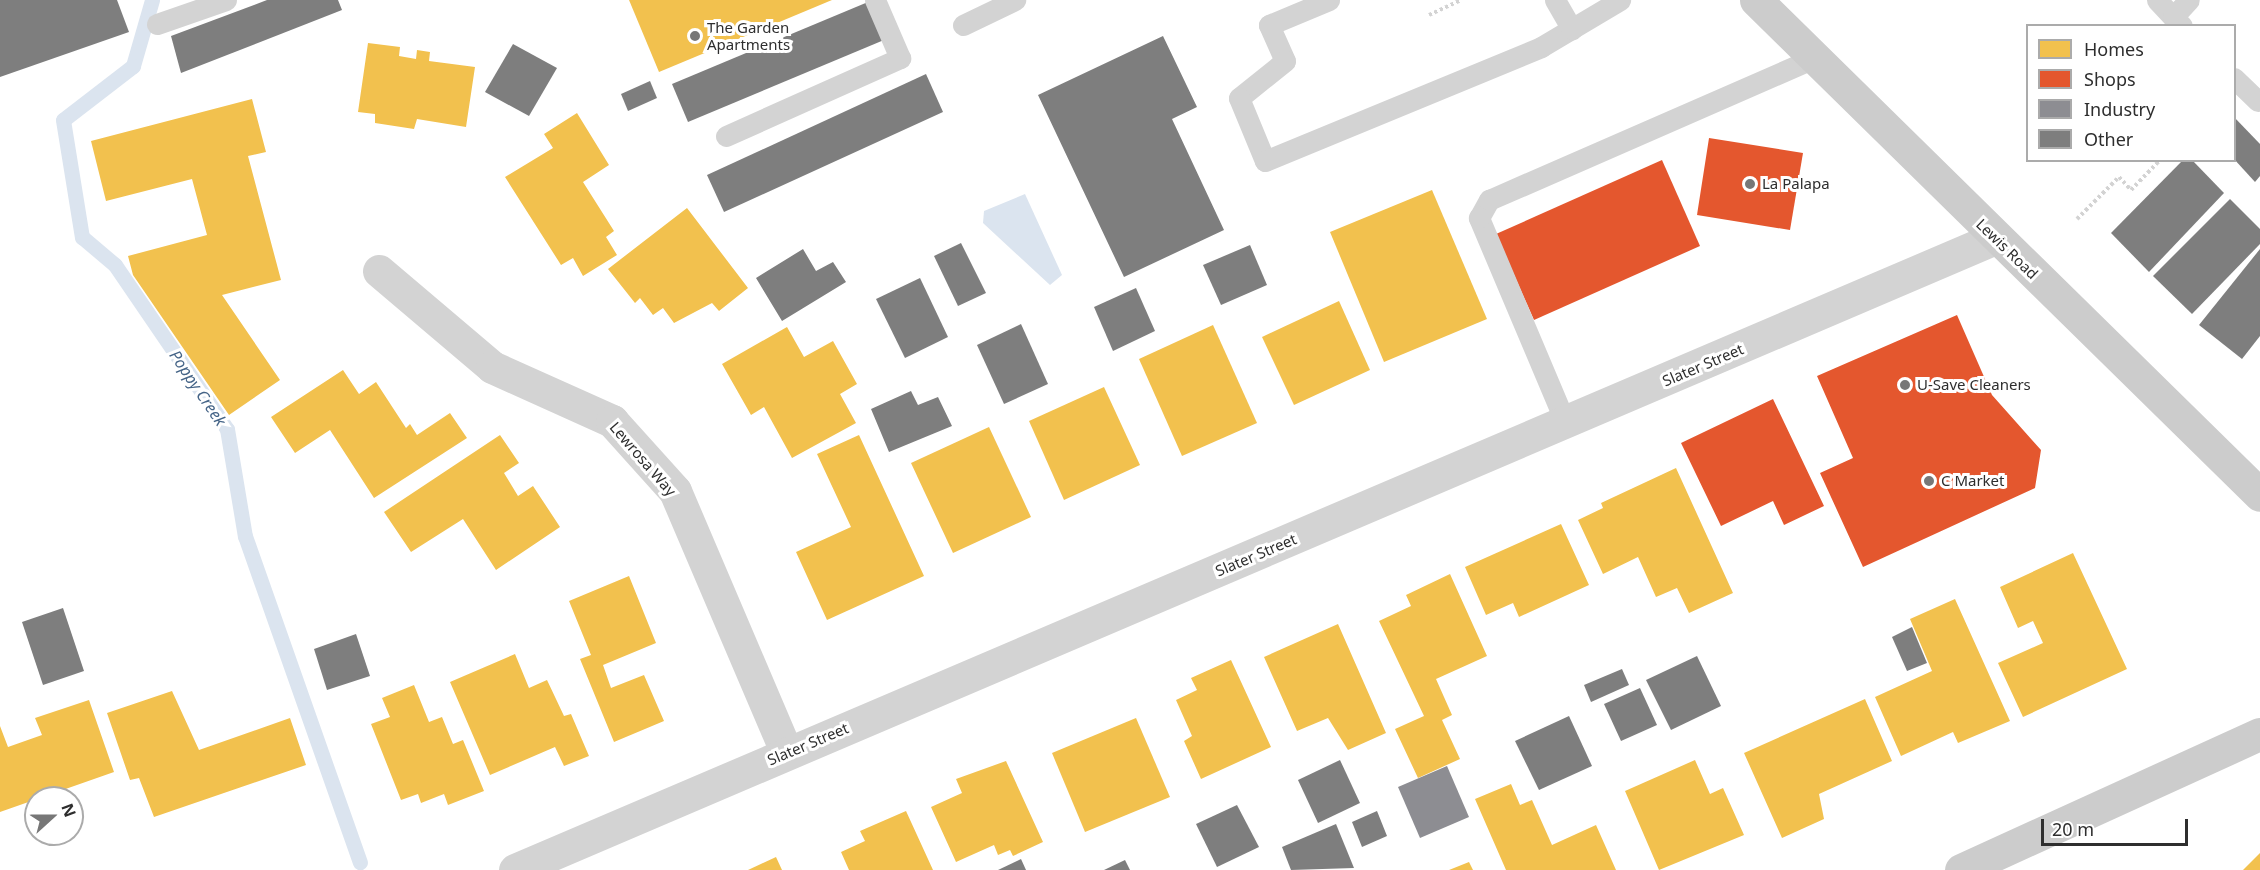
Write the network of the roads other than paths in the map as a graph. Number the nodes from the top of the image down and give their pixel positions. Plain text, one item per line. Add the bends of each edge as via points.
1 (225, 0) edge
2 (875, 0) edge
3 (1015, 0) edge
4 (1329, 0) edge
5 (1555, 0) edge
6 (1620, 0) edge
7 (1756, 0) edge
8 (2157, 0) edge
9 (2188, 0) edge
10 (2177, 21) edge
11 (157, 24) dead end
12 (963, 25) dead end
13 (1572, 29) junction
14 (1814, 58) junction
15 (2236, 79) edge
16 (2258, 101) dead end
17 (726, 136) dead end
18 (1995, 238) junction
19 (379, 271) dead end
20 (1566, 424) junction
21 (2260, 495) edge
22 (2260, 734) edge
23 (787, 753) junction
24 (515, 870) edge
25 (1961, 870) edge

1 - 11 lane
2 - 17 lane via 900,58
3 - 12 lane
4 - 13 lane via 1269,25 1285,61 1239,98 1265,161 1541,47
5 - 13 lane
6 - 13 lane
7 - 14 main road, Lewis Road
8 - 10 lane
9 - 10 lane
14 - 18 main road, Lewis Road
14 - 20 lane via 1489,200 1479,218
15 - 16 lane
18 - 20 street, Slater Street
18 - 21 main road, Lewis Road
19 - 23 street, Lewrosa Way via 492,367 612,421 675,491
20 - 23 street, Slater Street
22 - 25 main road
23 - 24 street, Slater Street

